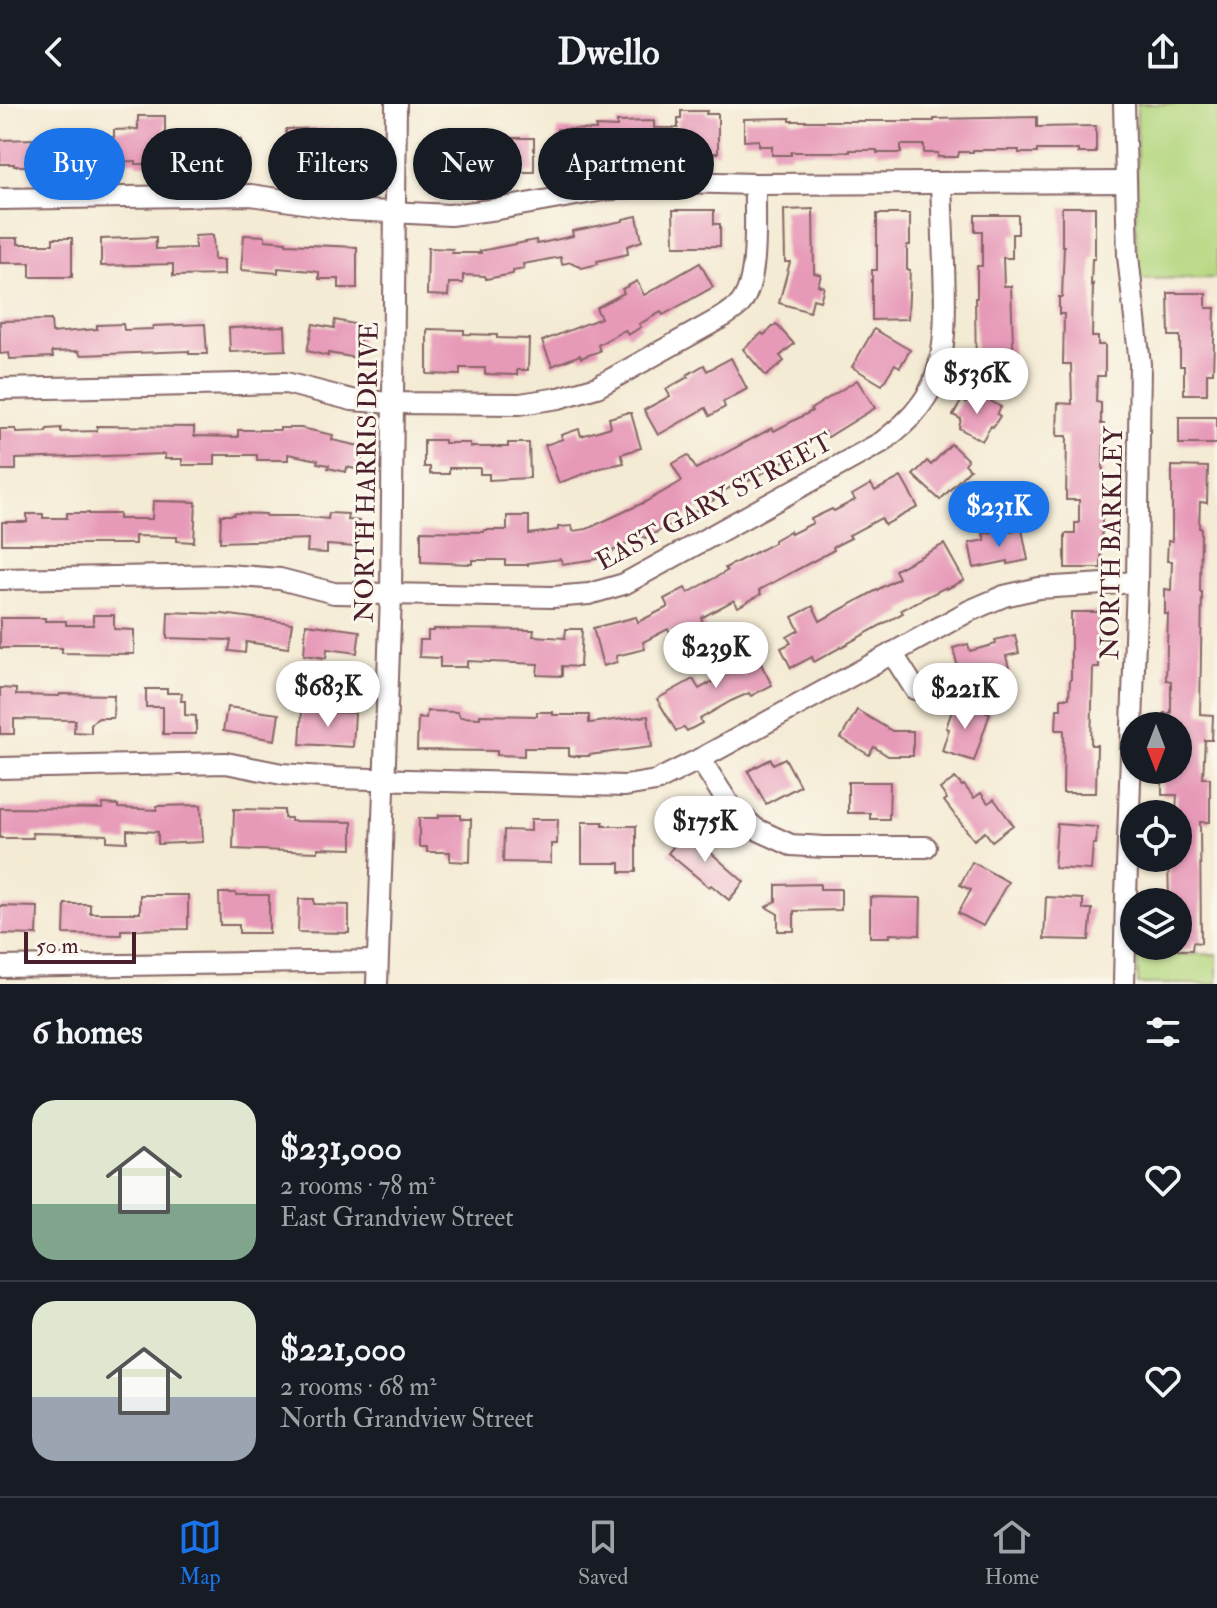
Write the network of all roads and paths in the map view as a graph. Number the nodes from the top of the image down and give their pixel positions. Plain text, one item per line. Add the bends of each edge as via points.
1 (396, 104) edge
2 (1124, 104) edge
3 (1126, 182) junction
4 (941, 183) junction
5 (755, 184) junction
6 (0, 199) edge
7 (395, 212) junction
8 (0, 389) edge
9 (392, 403) junction
10 (0, 579) edge
11 (1137, 582) junction
12 (391, 595) junction
13 (892, 653) junction
14 (915, 689) dead end
15 (700, 759) junction
16 (0, 768) edge
17 (384, 778) junction
18 (926, 847) dead end
19 (377, 961) junction
20 (0, 967) edge
21 (377, 984) edge
22 (1124, 984) edge

1 - 7 street, NORTH HARRIS DRIVE
2 - 3 street, NORTH BARKLEY
3 - 4 street
3 - 11 street, NORTH BARKLEY via 1140,364
4 - 5 street
4 - 12 street, EAST GARY STREET via 943,347 924,401 882,442 624,584 553,597
5 - 7 street via 679,182 450,215
5 - 9 street via 754,269 740,304 726,315 597,387 559,398 520,404
6 - 7 street via 251,195
7 - 9 street, NORTH HARRIS DRIVE
8 - 9 street via 286,383 352,400
9 - 12 street, NORTH HARRIS DRIVE
10 - 12 street, EAST GARY STREET via 226,575 280,579 334,593
11 - 13 street via 1039,588 1004,596
11 - 22 street, NORTH BARKLEY
12 - 17 street, NORTH HARRIS DRIVE
13 - 14 street
13 - 15 street
15 - 17 street via 656,781 625,786
15 - 18 street via 730,806 756,829 791,845
16 - 17 street via 226,763 282,774
17 - 19 street, NORTH HARRIS DRIVE
19 - 20 street
19 - 21 street, NORTH HARRIS DRIVE

